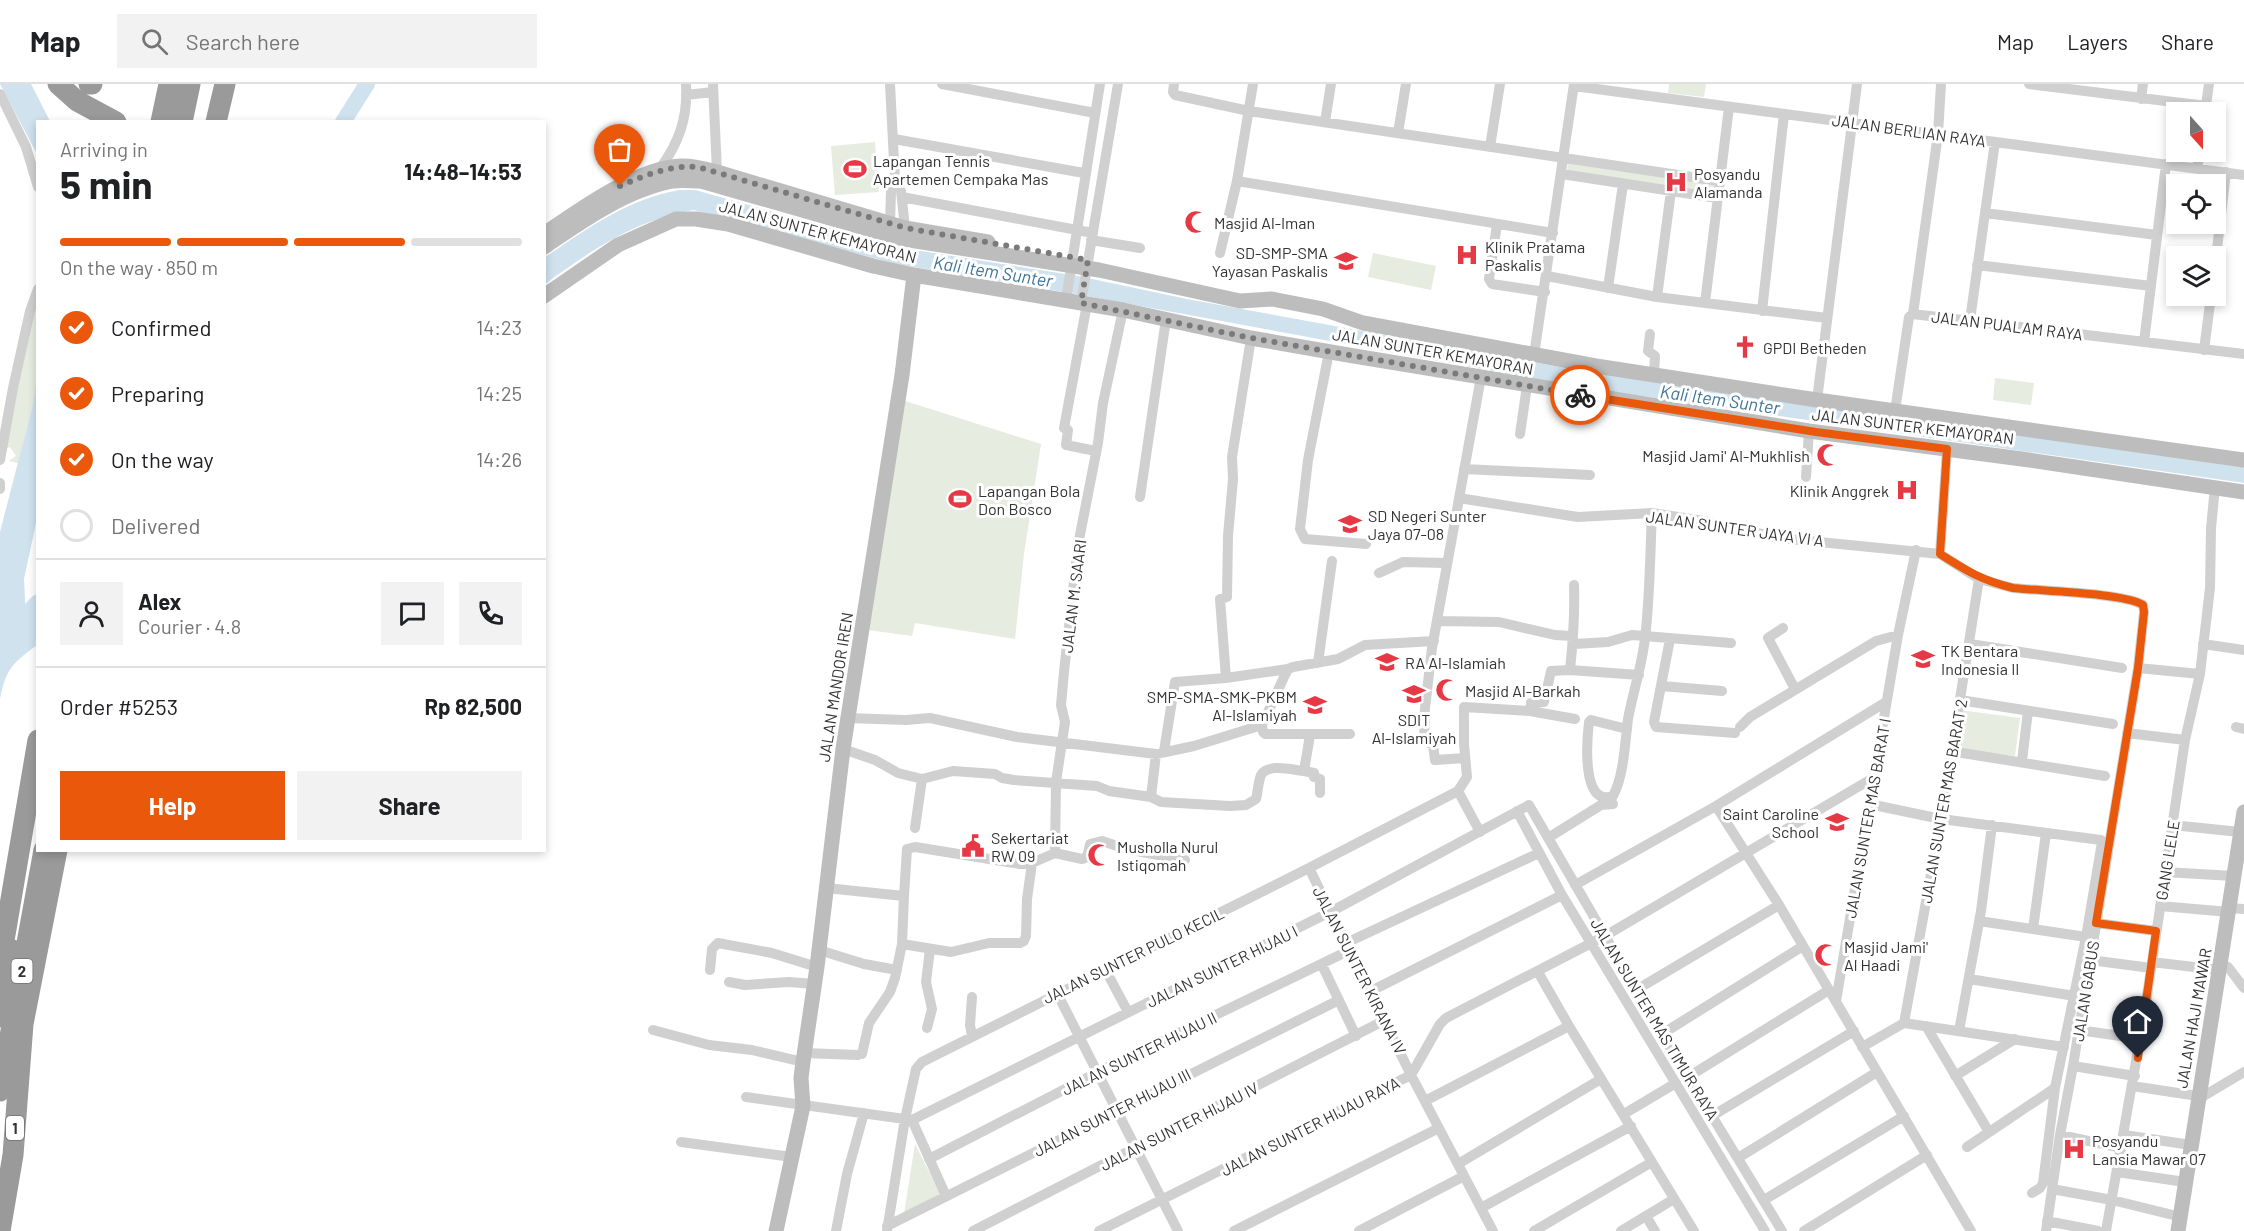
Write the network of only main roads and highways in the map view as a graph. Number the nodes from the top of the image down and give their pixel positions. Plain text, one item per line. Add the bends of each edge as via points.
1 (58, 84) edge
2 (169, 84) edge
3 (179, 84) edge
4 (190, 84) edge
5 (203, 84) edge
6 (214, 84) edge
7 (225, 84) edge
8 (233, 84) edge
9 (107, 116) edge
10 (161, 120) edge
11 (171, 120) edge
12 (182, 120) edge
13 (195, 120) edge
14 (207, 120) edge
15 (216, 120) edge
16 (225, 120) edge
17 (546, 233) edge
18 (546, 246) edge
19 (1071, 264) junction
20 (914, 275) junction
21 (546, 295) edge
22 (2244, 460) edge
23 (2244, 492) edge
24 (36, 749) edge
25 (28, 786) junction
26 (2244, 812) edge
27 (36, 821) edge
28 (44, 852) edge
29 (57, 852) edge
30 (2236, 885) edge
31 (0, 902) edge
32 (2234, 910) edge
33 (0, 964) edge
34 (0, 1017) edge
35 (23, 1024) junction
36 (9, 1048) edge
37 (0, 1091) edge
38 (15, 1125) junction
39 (0, 1144) edge
40 (0, 1170) edge
41 (2179, 1224) edge
42 (0, 1231) edge
43 (776, 1231) edge

1 - 9 highway via 77,100
2 - 10 highway
3 - 11 highway
4 - 12 highway
5 - 13 highway
6 - 14 highway
7 - 15 highway
8 - 16 highway
17 - 19 main road via 620,186 659,170 698,167 890,224
18 - 19 main road via 645,189 674,181 701,181 903,239
19 - 22 main road, JALAN SUNTER KEMAYORAN via 1240,301 1272,299 1323,309 1364,324 1596,366
20 - 21 main road, JALAN SUNTER KEMAYORAN via 728,224 686,218 618,245
20 - 23 main road, JALAN SUNTER KEMAYORAN via 1083,302 1251,338 1527,386 1809,431
20 - 43 main road, JALAN MANDOR IREN via 902,375 847,718 803,1058 803,1106
24 - 25 highway
25 - 31 highway via 18,799
25 - 33 highway
26 - 30 main road, JALAN HAJI MAWAR
27 - 34 highway, 2
28 - 37 highway, 2, bridge
29 - 35 highway, 1
30 - 32 main road, JALAN HAJI MAWAR
32 - 41 main road, JALAN HAJI MAWAR via 2220,967
35 - 36 highway, 1
35 - 38 highway, 1
36 - 39 highway, 1
38 - 40 highway via 6,1138
38 - 42 highway, 1

